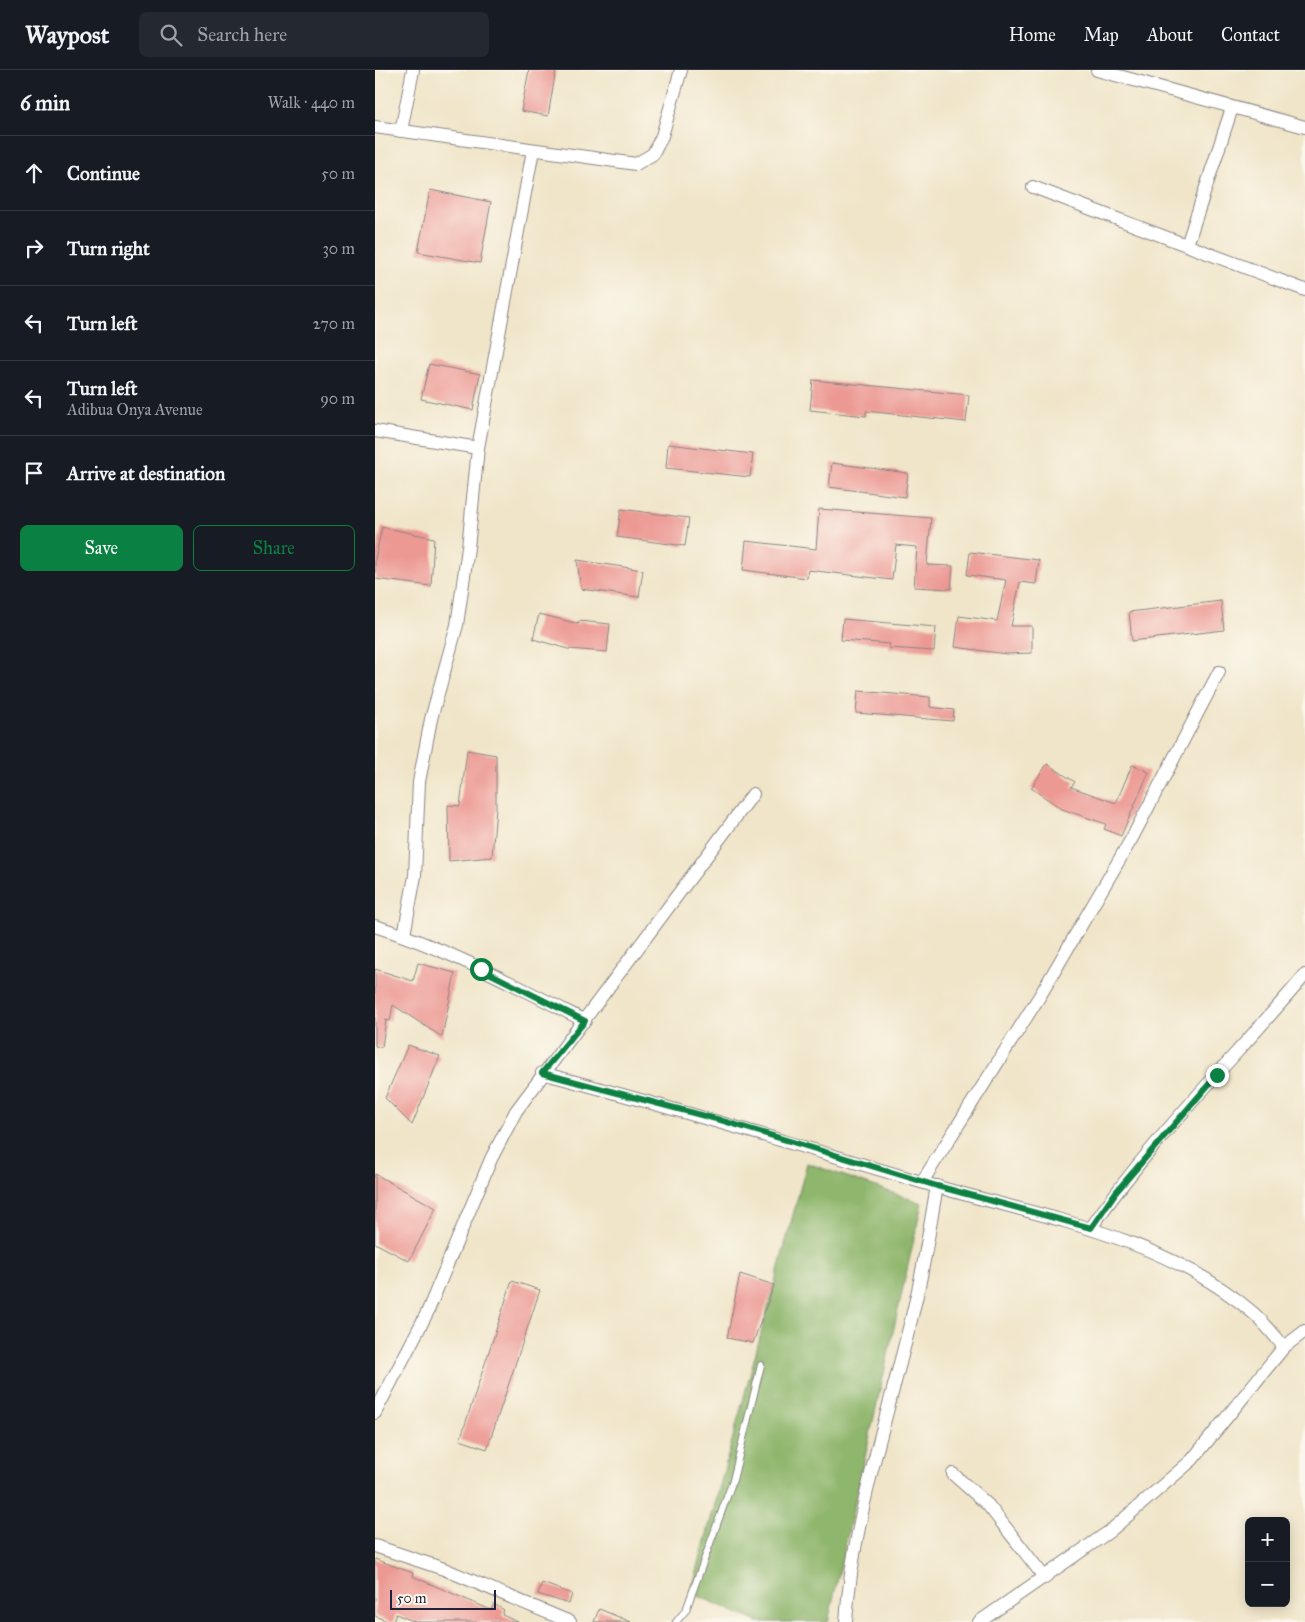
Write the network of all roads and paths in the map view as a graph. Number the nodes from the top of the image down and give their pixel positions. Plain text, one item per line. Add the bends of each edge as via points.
1 (413, 70) edge
2 (681, 70) edge
3 (1097, 70) edge
4 (1232, 108) junction
5 (375, 127) edge
6 (1305, 127) edge
7 (401, 131) junction
8 (533, 150) junction
9 (1033, 187) dead end
10 (1187, 245) junction
11 (1305, 290) edge
12 (375, 431) edge
13 (478, 448) junction
14 (1219, 672) dead end
15 (753, 794) dead end
16 (375, 926) edge
17 (404, 935) junction
18 (1305, 975) edge
19 (585, 1021) junction
20 (542, 1073) junction
21 (922, 1182) junction
22 (937, 1186) junction
23 (1091, 1228) junction
24 (1305, 1331) edge
25 (1284, 1347) junction
26 (761, 1365) dead end
27 (375, 1413) edge
28 (953, 1474) dead end
29 (375, 1546) edge
30 (1045, 1578) junction
31 (569, 1622) edge
32 (676, 1622) edge
33 (846, 1622) edge
34 (979, 1622) edge

1 - 7 street
2 - 8 street via 662,136 653,154 636,164
3 - 4 street
4 - 6 street
4 - 10 street
5 - 7 street
7 - 8 street
8 - 13 street
9 - 10 street
10 - 11 street
12 - 13 street
13 - 17 street via 457,624 431,719 419,782 415,876
14 - 21 street via 1132,838 1051,978
15 - 19 street
16 - 17 street
17 - 19 street
18 - 23 street via 1150,1151
19 - 20 street
20 - 21 street via 720,1120
20 - 27 street via 516,1111 491,1159 427,1313
21 - 22 street
22 - 23 street
22 - 33 street via 917,1298 877,1448 857,1543 848,1587
23 - 25 street via 1169,1259 1218,1286 1253,1313
24 - 25 street
25 - 30 street via 1192,1460 1110,1531
26 - 32 lane via 733,1480 686,1610
28 - 30 street via 988,1505
29 - 31 street via 444,1569
30 - 34 street

